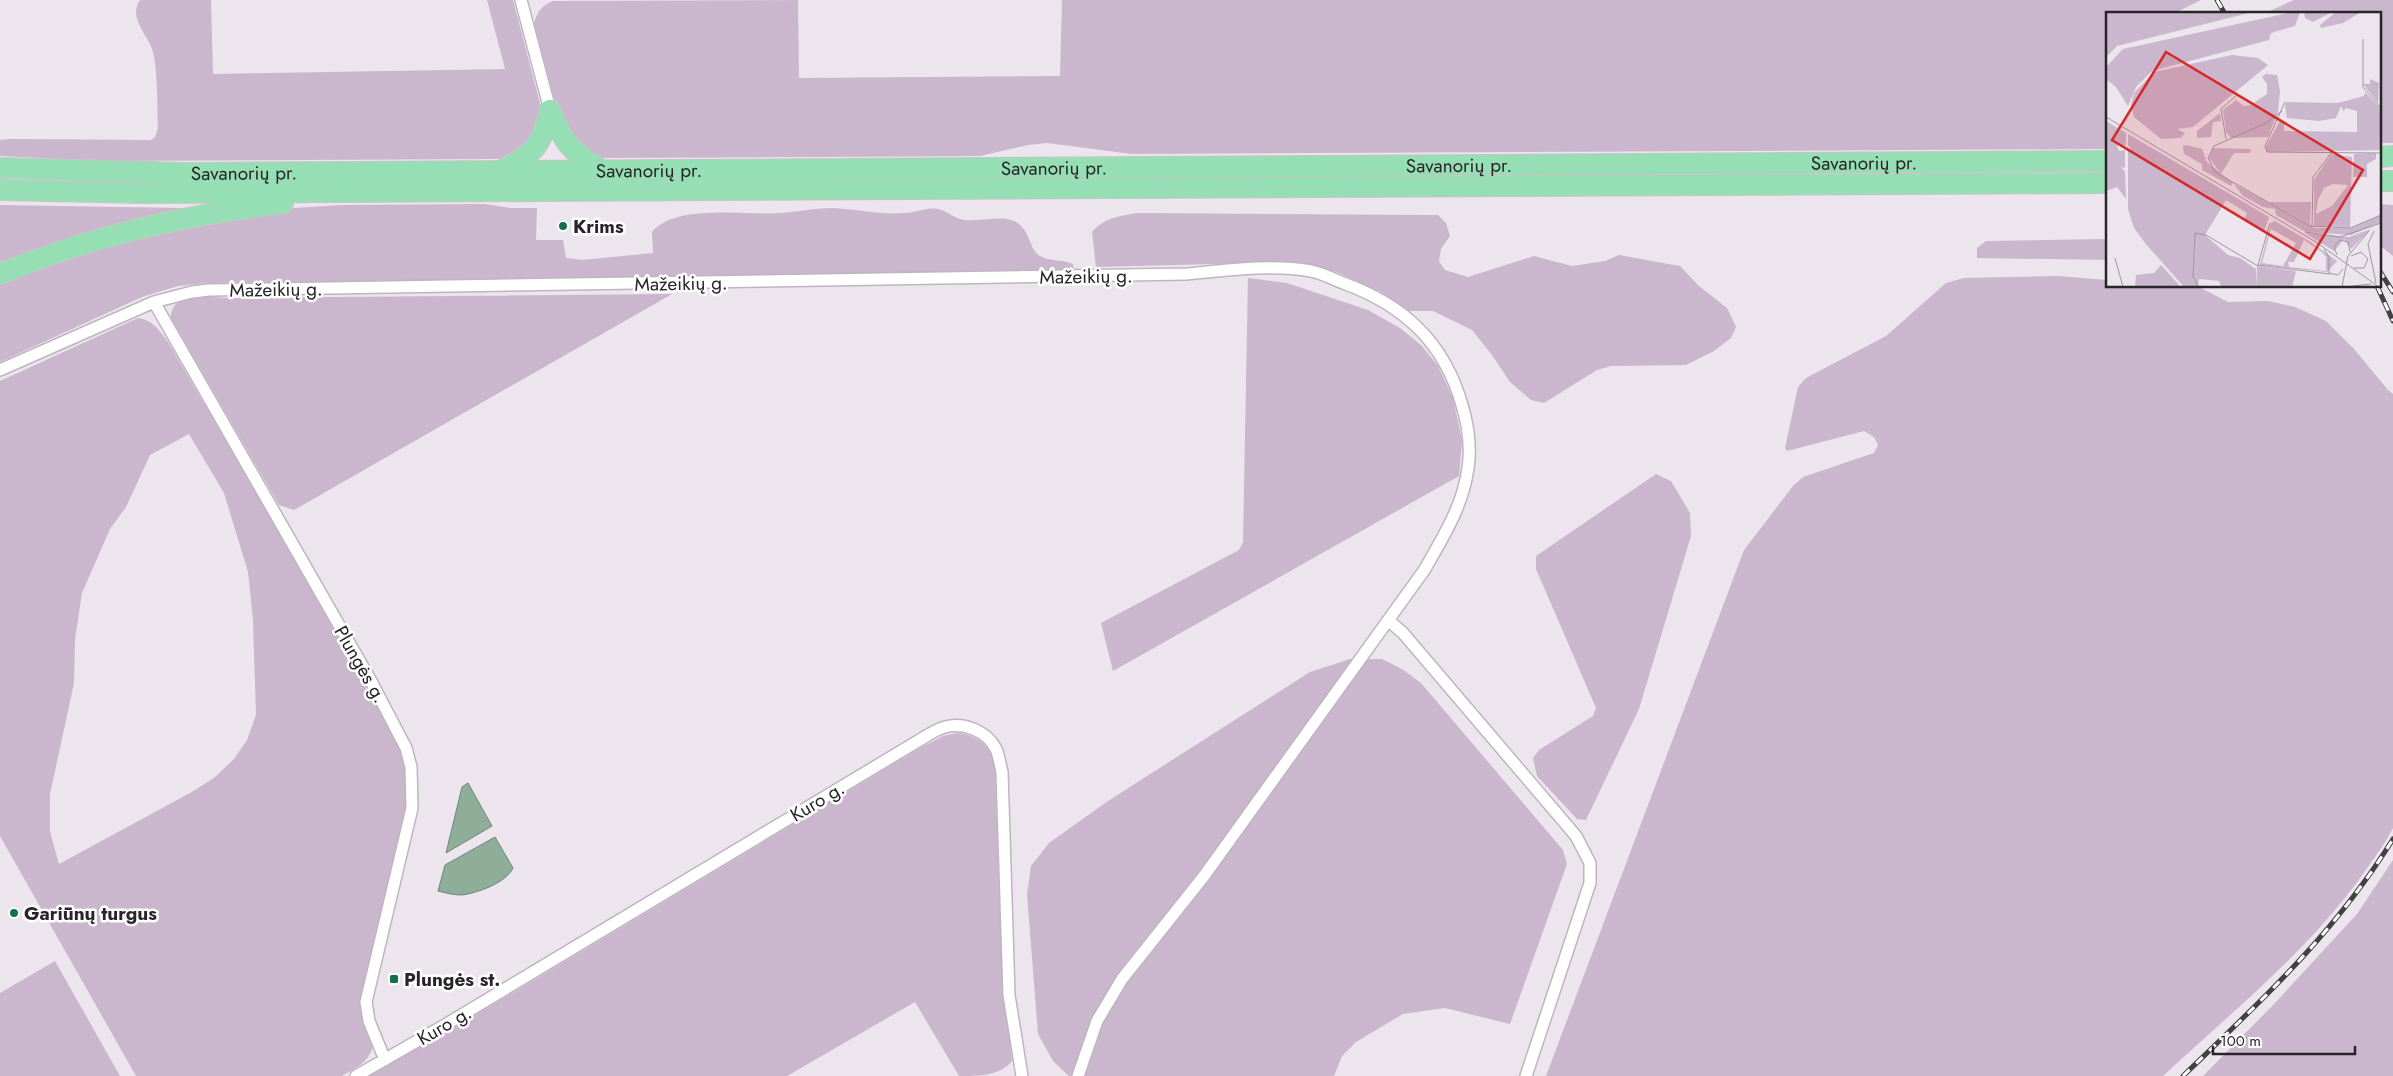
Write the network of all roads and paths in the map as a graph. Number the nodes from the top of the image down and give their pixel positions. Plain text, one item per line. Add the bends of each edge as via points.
1 (521, 0) edge
2 (550, 110) junction
3 (2393, 156) edge
4 (2380, 158) edge
5 (2380, 158) edge
6 (2393, 160) edge
7 (2106, 161) edge
8 (0, 168) edge
9 (502, 170) junction
10 (600, 170) junction
11 (2380, 181) edge
12 (2393, 181) edge
13 (2106, 183) edge
14 (0, 190) edge
15 (368, 192) junction
16 (0, 274) edge
17 (154, 302) junction
18 (0, 370) edge
19 (1388, 620) junction
20 (385, 1060) junction
21 (356, 1076) edge
22 (1022, 1076) edge
23 (1078, 1076) edge
24 (1526, 1076) edge

1 - 2 street
2 - 9 highway via 539,146
2 - 10 highway via 558,130 574,153
3 - 4 highway
5 - 6 highway
7 - 10 highway, Savanorių pr.
8 - 9 highway, Savanorių pr. via 186,173
9 - 10 highway, Savanorių pr.
11 - 12 highway
13 - 15 highway, Savanorių pr.
14 - 15 highway, Savanorių pr.
15 - 16 highway via 159,223 63,250
17 - 18 street, Mažeikių g.
17 - 19 street, Mažeikių g. via 209,290 1187,274 1271,266 1313,271 1372,295 1415,325 1444,359 1456,382 1465,413 1469,442 1462,496 1426,569
17 - 20 street, Plungės g. via 406,748 412,776 412,808 366,1002 369,1021
19 - 23 street, Mažeikių g. via 1204,876 1122,979 1097,1021
19 - 24 street via 1576,836 1590,863 1590,883
20 - 21 street, Kuro g.
20 - 22 street, Kuro g. via 923,738 944,727 958,725 972,728 985,736 996,749 1002,772 1009,995

